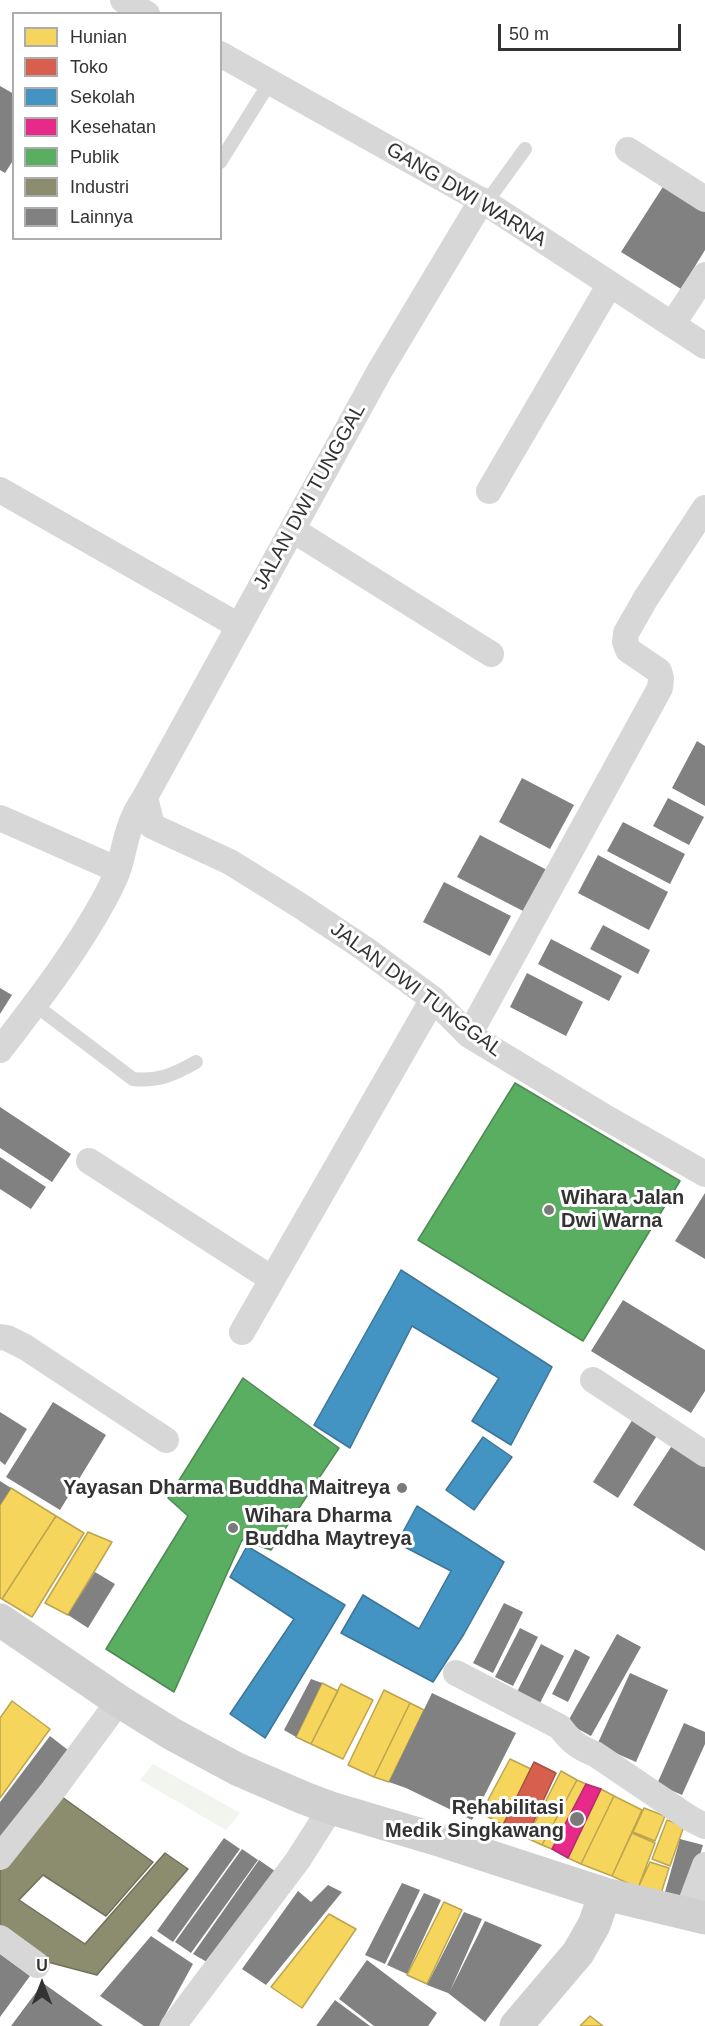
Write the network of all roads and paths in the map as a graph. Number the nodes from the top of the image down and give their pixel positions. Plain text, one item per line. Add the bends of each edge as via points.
1 (123, 0) edge
2 (144, 12) edge
3 (222, 55) edge
4 (270, 82) junction
5 (525, 149) dead end
6 (628, 150) dead end
7 (222, 159) edge
8 (705, 199) edge
9 (484, 202) junction
10 (705, 275) edge
11 (610, 284) junction
12 (672, 325) junction
13 (705, 346) edge
14 (0, 490) edge
15 (489, 491) dead end
16 (705, 508) edge
17 (293, 530) junction
18 (239, 626) junction
19 (491, 654) dead end
20 (145, 796) junction
21 (0, 818) edge
22 (152, 826) junction
23 (119, 866) junction
24 (433, 999) junction
25 (35, 1005) junction
26 (469, 1035) junction
27 (0, 1050) edge
28 (196, 1062) dead end
29 (89, 1161) dead end
30 (705, 1174) edge
31 (272, 1280) junction
32 (242, 1332) dead end
33 (0, 1337) edge
34 (593, 1380) dead end
35 (166, 1440) dead end
36 (705, 1455) edge
37 (0, 1620) edge
38 (456, 1673) dead end
39 (118, 1701) junction
40 (331, 1808) junction
41 (705, 1826) edge
42 (0, 1857) edge
43 (705, 1864) edge
44 (605, 1894) junction
45 (696, 1915) edge
46 (0, 1938) edge
47 (37, 1965) dead end
48 (173, 2026) edge
49 (516, 2026) edge

1 - 2 street
3 - 4 street, GANG DWI WARNA
4 - 7 lane
4 - 9 street, GANG DWI WARNA
5 - 9 lane
6 - 8 street
9 - 11 street, GANG DWI WARNA
9 - 17 street, JALAN DWI TUNGGAL via 379,372
10 - 12 street
11 - 12 street, GANG DWI WARNA
11 - 15 street
12 - 13 street, GANG DWI WARNA
14 - 18 street
16 - 26 street via 626,633 628,650 659,671 660,688
17 - 18 street, JALAN DWI TUNGGAL
17 - 19 street
18 - 20 street, JALAN DWI TUNGGAL
20 - 22 street
20 - 23 street, JALAN DWI TUNGGAL via 135,811
21 - 23 street
22 - 23 street via 134,854
22 - 24 street, JALAN DWI TUNGGAL via 230,862 365,949
23 - 25 street, JALAN DWI TUNGGAL via 84,933
24 - 26 street, JALAN DWI TUNGGAL
24 - 31 street
25 - 27 street, JALAN DWI TUNGGAL
25 - 28 lane via 133,1079 149,1081 171,1076
26 - 30 street, JALAN DWI TUNGGAL
29 - 31 street
31 - 32 street
33 - 35 street via 25,1347
34 - 36 street
37 - 39 street
38 - 41 street via 560,1727 581,1749 595,1754
39 - 40 street via 237,1769
39 - 42 street
40 - 44 street
40 - 48 street via 298,1860
43 - 45 street
44 - 45 street
44 - 49 street via 578,1953
46 - 47 street

